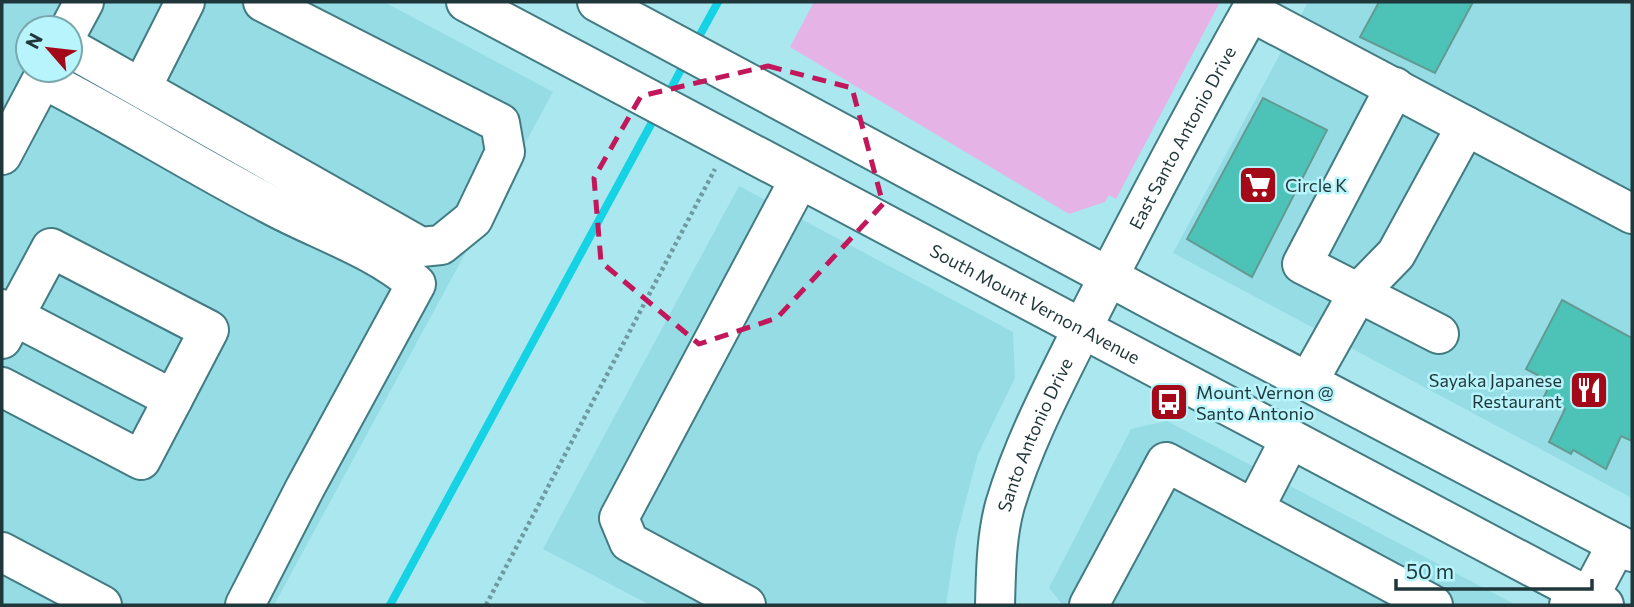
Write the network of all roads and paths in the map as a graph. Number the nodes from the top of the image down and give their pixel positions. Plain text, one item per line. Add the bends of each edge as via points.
1 (185, 2) edge
2 (263, 2) edge
3 (466, 2) edge
4 (597, 2) edge
5 (1254, 7) edge
6 (84, 56) edge
7 (40, 84) edge
8 (61, 84) edge
9 (142, 87) junction
10 (1395, 87) junction
11 (1466, 126) junction
12 (2, 155) edge
13 (799, 180) junction
14 (701, 195) dead end
15 (1632, 214) edge
16 (1109, 275) junction
17 (1358, 293) junction
18 (6, 321) edge
19 (1082, 329) junction
20 (1439, 334) dead end
21 (1308, 382) junction
22 (2, 387) edge
23 (173, 399) junction
24 (1290, 439) junction
25 (1254, 509) junction
26 (1625, 548) edge
27 (2, 552) edge
28 (1588, 603) edge
29 (102, 605) edge
30 (245, 605) edge
31 (485, 605) edge
32 (746, 605) edge
33 (995, 605) edge
34 (1089, 605) edge
35 (1433, 605) edge

1 - 9 main road
2 - 9 main road via 500,122 505,152 473,219 442,245 421,247
3 - 13 main road, South Mount Vernon Avenue
4 - 16 main road
5 - 10 main road
5 - 16 main road, East Santo Antonio Drive
6 - 9 main road
7 - 12 main road
8 - 30 main road via 271,205 396,267 416,284
10 - 11 main road
10 - 17 main road via 1301,264
11 - 15 main road
11 - 17 main road via 1396,254
13 - 19 main road, South Mount Vernon Avenue
13 - 32 main road via 619,517 629,542
14 - 31 path
16 - 19 main road, Santo Antonio Drive
16 - 21 main road
17 - 20 main road
17 - 21 main road
18 - 23 main road
18 - 23 main road via 51,248 209,330
19 - 24 main road, South Mount Vernon Avenue
19 - 33 main road, Santo Antonio Drive via 1004,507
21 - 26 main road
22 - 23 main road via 141,460
24 - 25 main road
24 - 28 main road, South Mount Vernon Avenue
25 - 34 main road via 1166,462
25 - 35 main road
26 - 28 main road
27 - 29 main road

